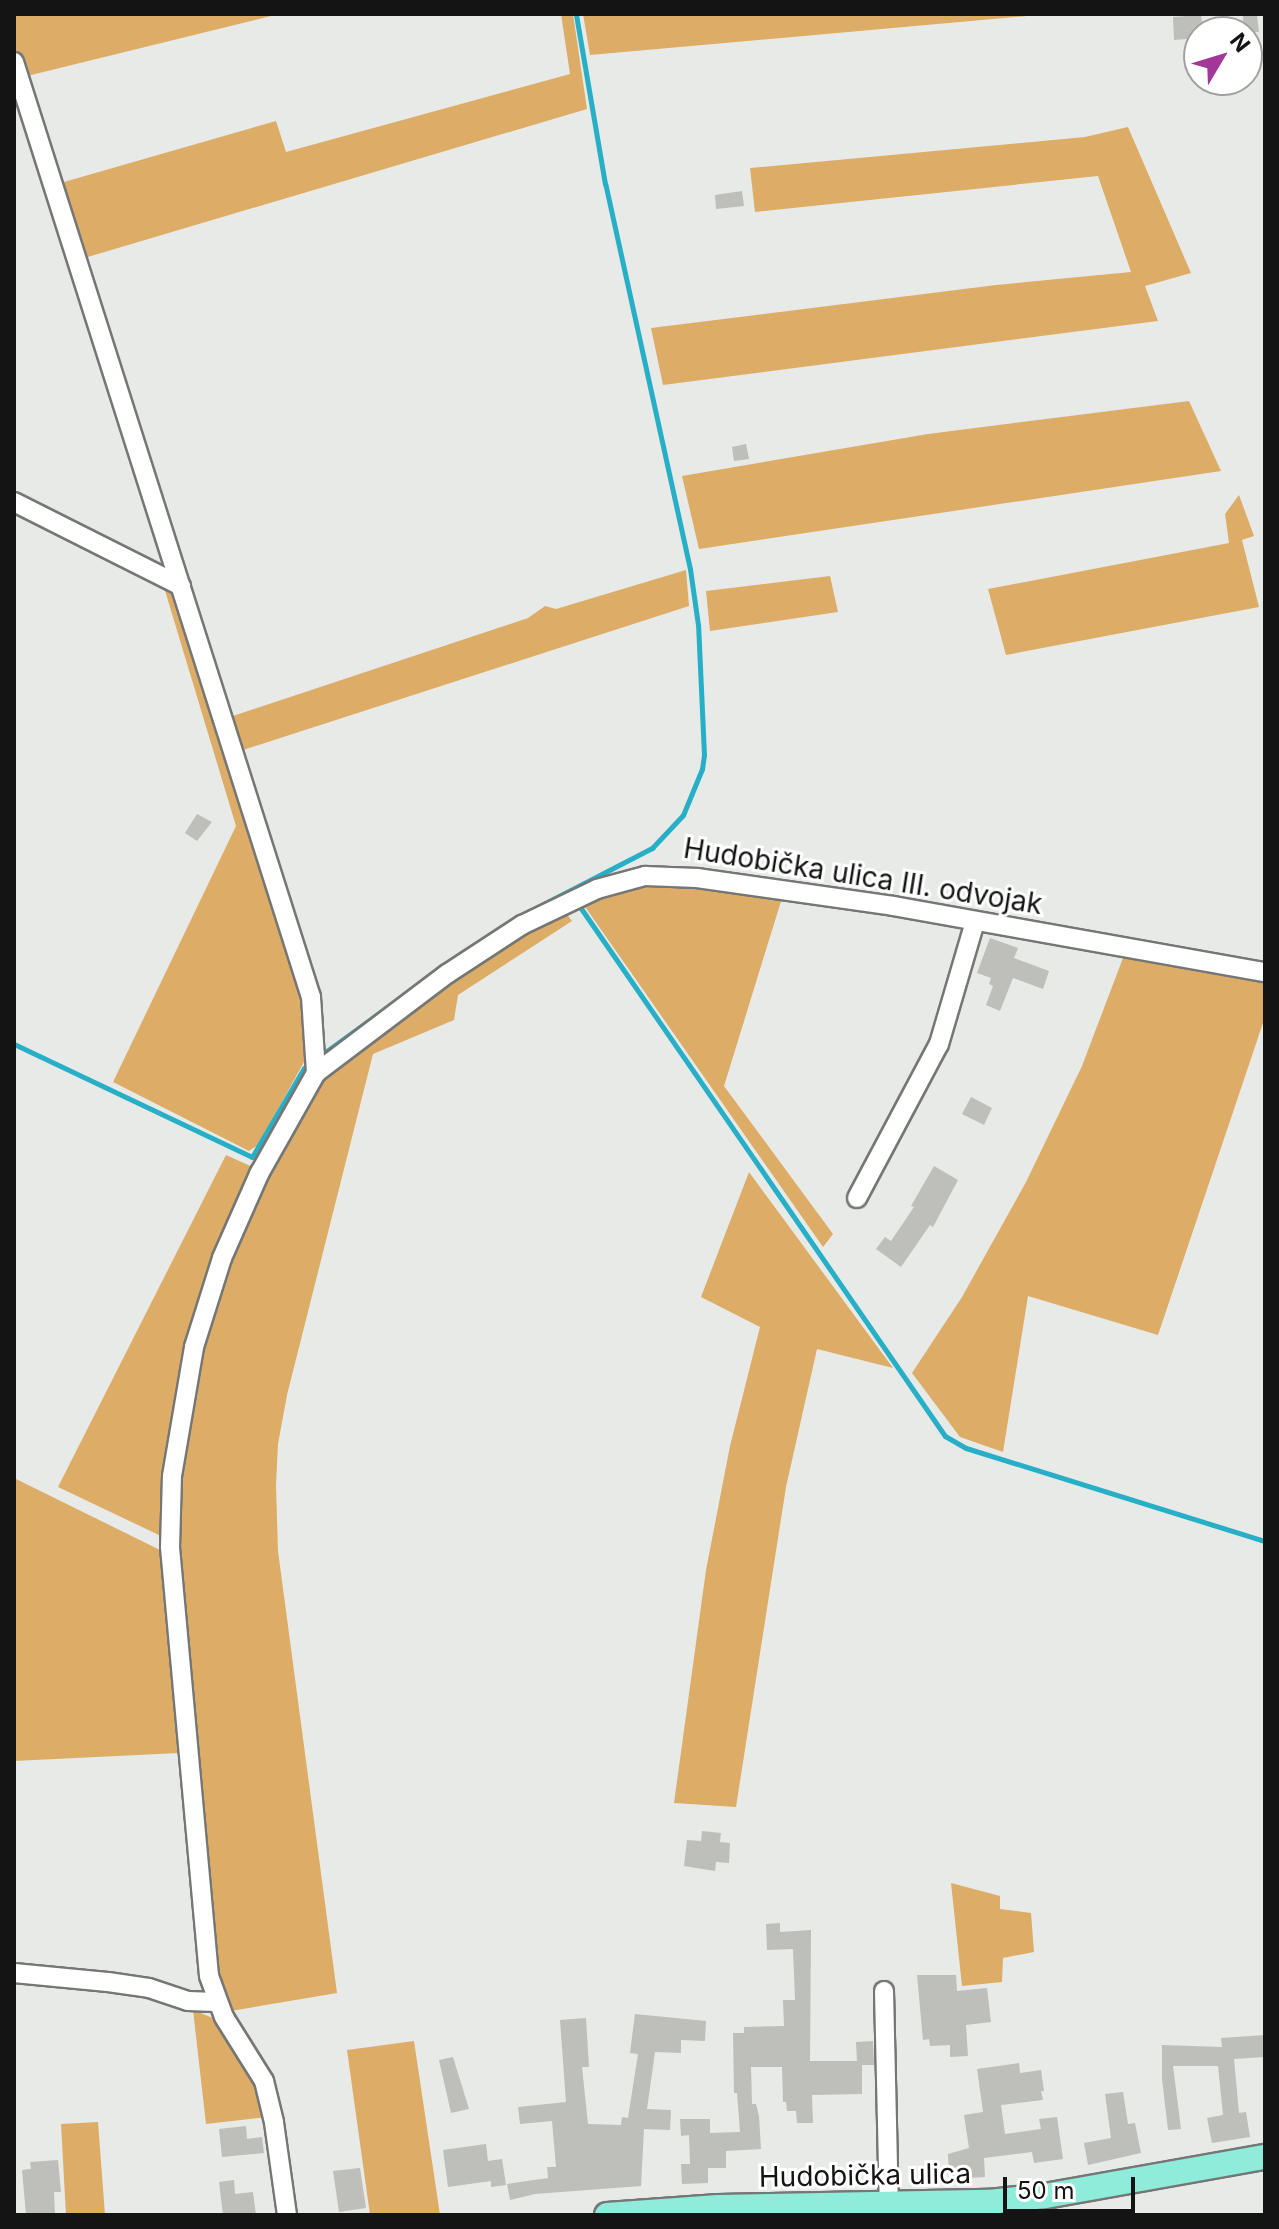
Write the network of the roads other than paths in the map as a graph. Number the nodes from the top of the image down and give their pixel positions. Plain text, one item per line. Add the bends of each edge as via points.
1 (14, 62) edge
2 (14, 502) edge
3 (181, 586) junction
4 (975, 922) junction
5 (1265, 972) edge
6 (316, 1073) junction
7 (857, 1198) dead end
8 (14, 1973) edge
9 (884, 1991) dead end
10 (216, 2002) junction
11 (1265, 2157) edge
12 (889, 2206) junction
13 (808, 2211) edge
14 (287, 2215) edge
15 (607, 2215) edge

1 - 3 street
2 - 3 street
3 - 6 street via 311,997
4 - 5 street, Hudobička ulica III. odvojak
4 - 6 street, Hudobička ulica III. odvojak via 667,874 625,879 522,925
4 - 7 street via 939,1044
6 - 10 street via 259,1174 222,1258 194,1347 172,1476 172,1597 203,1931
8 - 10 street via 136,1986 188,2001
9 - 12 street
10 - 14 street via 264,2081
11 - 12 main road, Hudobička ulica via 1045,2196
12 - 13 main road, Hudobička ulica
13 - 15 main road, Hudobička ulica via 718,2207

